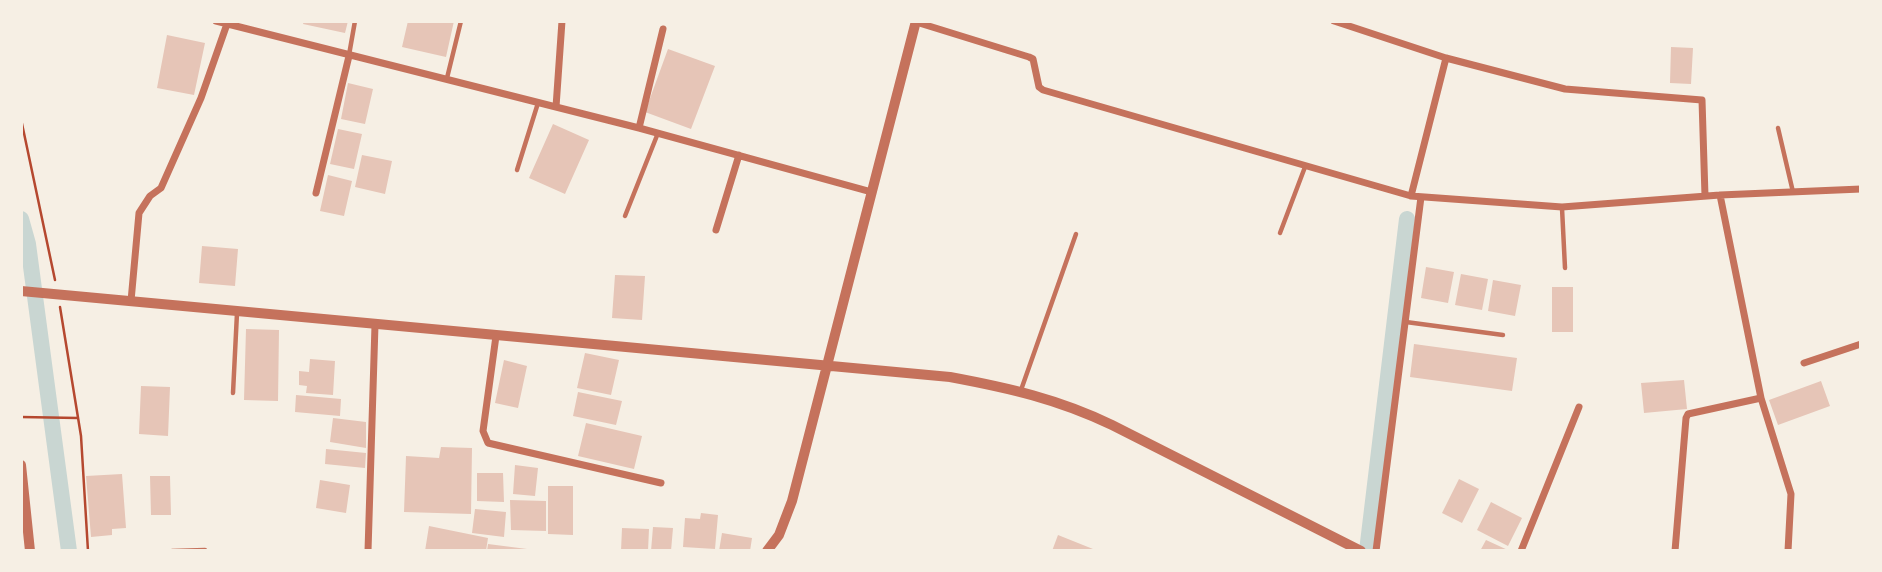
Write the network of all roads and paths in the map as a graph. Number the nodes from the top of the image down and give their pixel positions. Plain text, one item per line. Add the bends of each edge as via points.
1 (216, 21) edge
2 (355, 21) edge
3 (461, 21) edge
4 (562, 21) edge
5 (1334, 21) edge
6 (916, 22) edge
7 (227, 23) junction
8 (663, 29) dead end
9 (349, 56) junction
10 (1446, 58) junction
11 (446, 79) junction
12 (538, 103) junction
13 (556, 107) junction
14 (21, 119) edge
15 (639, 128) junction
16 (1778, 128) dead end
17 (659, 133) junction
18 (739, 155) junction
19 (1305, 167) junction
20 (517, 170) dead end
21 (1861, 189) edge
22 (872, 192) junction
23 (1793, 192) junction
24 (316, 193) dead end
25 (1720, 195) junction
26 (1410, 196) junction
27 (1705, 196) junction
28 (1421, 197) junction
29 (1562, 207) junction
30 (625, 216) dead end
31 (716, 230) dead end
32 (1280, 233) dead end
33 (1076, 234) dead end
34 (1565, 268) dead end
35 (21, 291) edge
36 (55, 293) junction
37 (131, 301) junction
38 (237, 312) junction
39 (1406, 322) junction
40 (375, 325) junction
41 (496, 335) junction
42 (1503, 335) dead end
43 (1861, 344) edge
44 (1804, 363) dead end
45 (826, 366) junction
46 (1021, 390) junction
47 (233, 393) dead end
48 (1760, 398) junction
49 (1579, 407) dead end
50 (21, 418) edge
51 (78, 418) junction
52 (21, 465) edge
53 (662, 483) dead end
54 (24, 506) edge
55 (1355, 549) edge
56 (205, 550) edge
57 (30, 551) edge
58 (89, 551) edge
59 (172, 551) edge
60 (368, 551) edge
61 (767, 551) edge
62 (1376, 551) edge
63 (1521, 551) edge
64 (1675, 551) edge
65 (1788, 551) edge

1 - 7 street
2 - 9 lane
3 - 11 lane
4 - 13 street
5 - 10 street
6 - 19 street via 1029,57 1043,90
6 - 22 street
7 - 9 street
7 - 37 street via 201,98 161,188 139,213
8 - 15 street
9 - 11 street
9 - 24 street
10 - 26 street
10 - 27 street via 1564,89 1702,100
11 - 12 street
12 - 13 street
12 - 20 lane
13 - 15 street
14 - 36 path
15 - 17 street
16 - 23 lane
17 - 18 street
17 - 30 lane
18 - 22 street
18 - 31 street
19 - 26 street
19 - 32 lane
21 - 23 street
22 - 45 street
23 - 25 street
25 - 27 street
25 - 48 street
26 - 28 street
27 - 29 street
28 - 29 street
28 - 39 street
29 - 34 lane
33 - 46 lane
35 - 36 street
36 - 37 street
36 - 51 path
37 - 38 street
38 - 40 street
38 - 47 lane
39 - 42 lane
39 - 62 street
40 - 41 street
40 - 60 street
41 - 45 street
41 - 53 street via 483,431 488,443
43 - 44 street
45 - 46 street via 950,377
45 - 61 street via 792,501 779,535
46 - 55 street via 1075,407
48 - 64 street via 1688,414
48 - 65 street via 1791,494
49 - 63 street
50 - 51 path
51 - 58 path
52 - 54 street
54 - 57 street
56 - 59 lane

